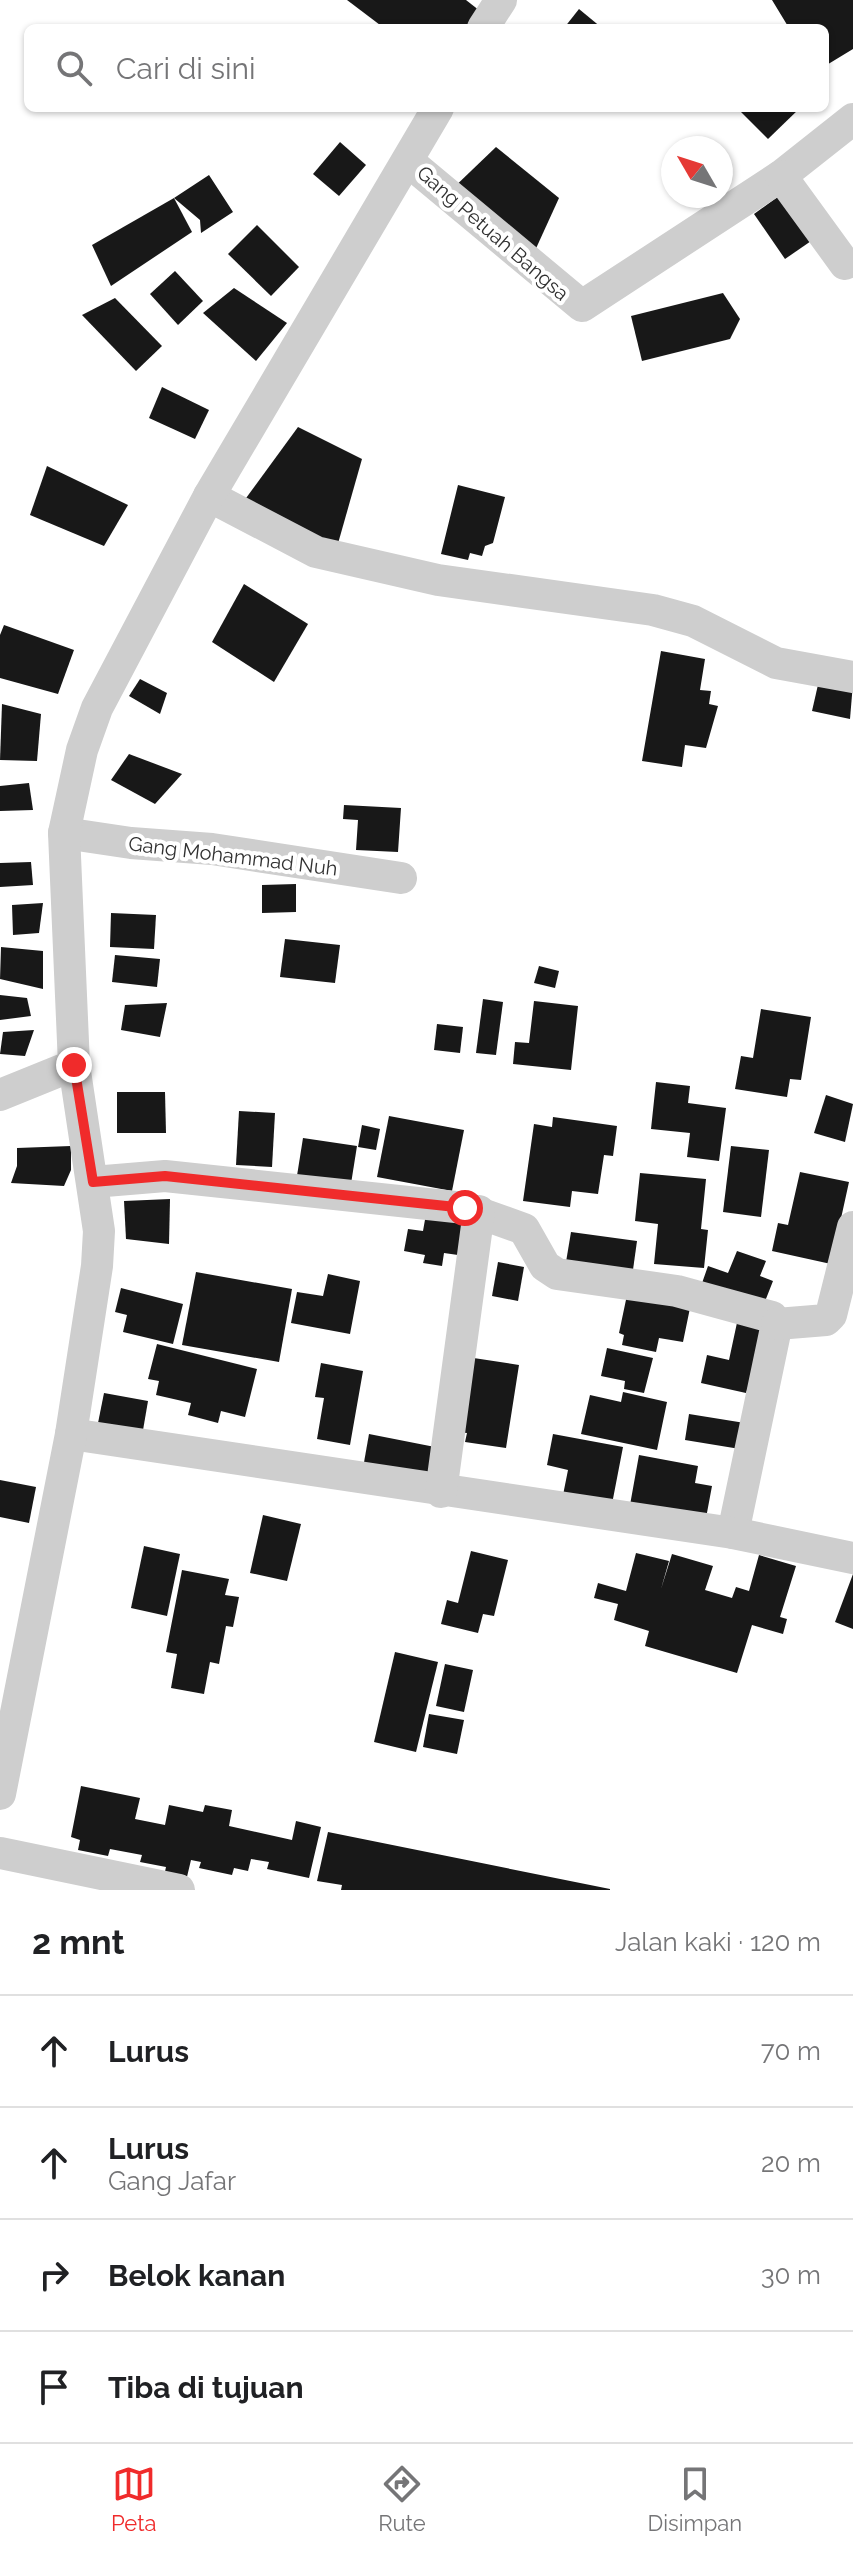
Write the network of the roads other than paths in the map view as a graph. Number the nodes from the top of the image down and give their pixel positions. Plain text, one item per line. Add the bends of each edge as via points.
1 (501, 0) edge
2 (486, 24) edge
3 (436, 112) edge
4 (853, 119) edge
5 (409, 162) junction
6 (781, 176) junction
7 (845, 264) dead end
8 (209, 496) junction
9 (853, 677) edge
10 (64, 833) junction
11 (401, 878) dead end
12 (74, 1065) junction
13 (0, 1095) edge
14 (93, 1182) junction
15 (479, 1211) junction
16 (853, 1227) edge
17 (777, 1324) junction
18 (71, 1434) junction
19 (441, 1492) junction
20 (733, 1533) junction
21 (853, 1558) edge
22 (0, 1794) edge
23 (0, 1853) edge
24 (179, 1890) edge

1 - 2 street
3 - 5 street
4 - 6 street, Gang Petuah Bangsa
5 - 6 street, Gang Petuah Bangsa via 582,306
5 - 8 street
6 - 7 street
8 - 9 street via 316,552 438,580 653,610 693,621 776,663
8 - 10 street via 97,708
10 - 11 street, Gang Mohammad Nuh
10 - 12 street
12 - 13 street
12 - 14 street
14 - 15 street via 165,1176
14 - 18 street via 97,1266
15 - 17 street via 524,1229 545,1266 557,1274 677,1291 772,1317
15 - 19 street
16 - 17 street via 831,1315 826,1320
17 - 20 street
18 - 19 street
18 - 22 street
19 - 20 street
20 - 21 street
23 - 24 street

